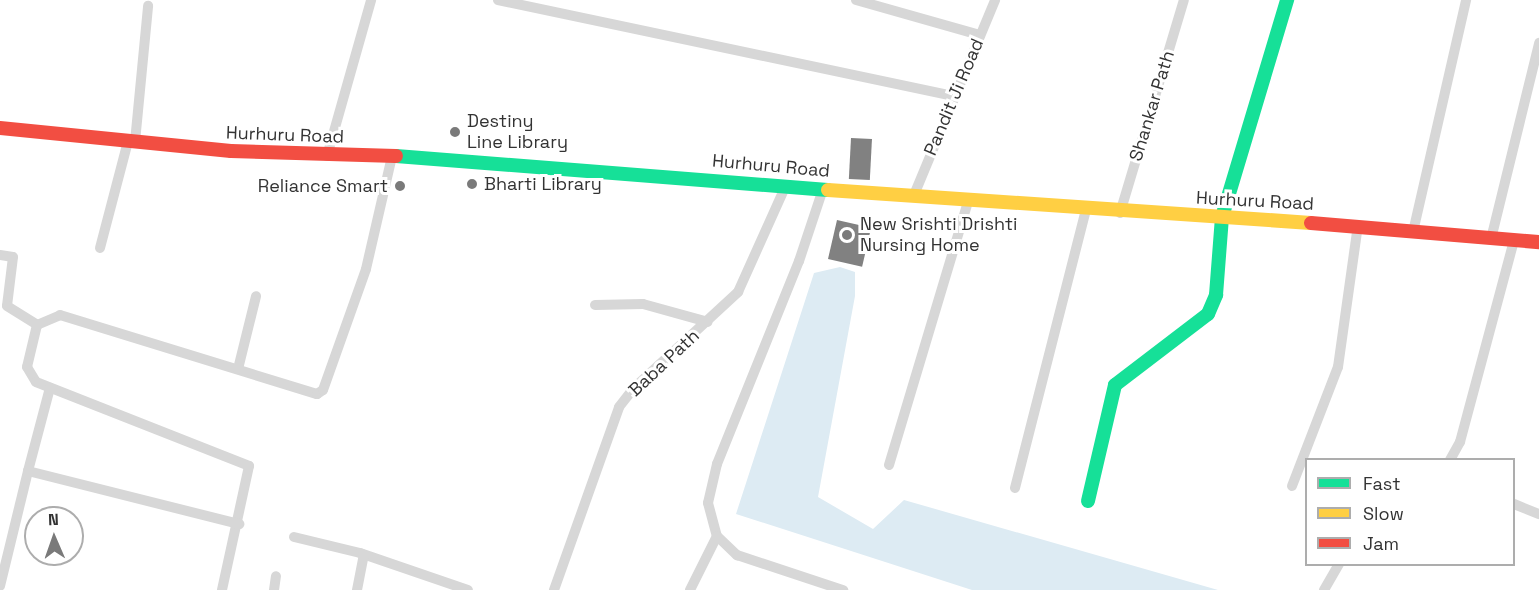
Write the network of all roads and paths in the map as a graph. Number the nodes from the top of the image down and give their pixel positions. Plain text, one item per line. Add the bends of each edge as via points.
1 (371, 0) edge
2 (498, 0) edge
3 (856, 0) edge
4 (995, 0) edge
5 (1184, 0) edge
6 (1287, 0) edge
7 (1466, 0) edge
8 (148, 6) dead end
9 (980, 35) junction
10 (1539, 43) edge
11 (954, 96) junction
12 (0, 128) edge
13 (131, 142) junction
14 (327, 156) junction
15 (392, 156) junction
16 (786, 185) junction
17 (823, 189) junction
18 (914, 195) junction
19 (968, 201) junction
20 (1086, 210) junction
21 (1120, 213) junction
22 (1222, 217) junction
23 (1358, 225) junction
24 (1413, 232) junction
25 (1491, 239) junction
26 (1514, 240) junction
27 (1539, 242) edge
28 (100, 248) dead end
29 (0, 255) edge
30 (256, 296) dead end
31 (595, 305) dead end
32 (708, 322) junction
33 (37, 325) junction
34 (238, 369) junction
35 (50, 388) junction
36 (1450, 458) edge
37 (889, 465) dead end
38 (28, 471) junction
39 (1292, 486) dead end
40 (1015, 488) dead end
41 (1088, 501) dead end
42 (1515, 504) edge
43 (1539, 514) edge
44 (239, 525) junction
45 (717, 536) junction
46 (294, 537) dead end
47 (364, 555) junction
48 (1338, 566) edge
49 (276, 576) dead end
50 (0, 586) edge
51 (222, 590) edge
52 (274, 590) edge
53 (357, 590) edge
54 (468, 590) edge
55 (554, 590) edge
56 (690, 590) edge
57 (843, 590) edge
58 (1324, 590) edge

1 - 14 street
2 - 11 street
3 - 9 street
4 - 9 street, Pandit Ji Road
5 - 21 street, Shankar Path
6 - 22 street
7 - 24 street
8 - 13 street
9 - 11 street, Pandit Ji Road
10 - 25 street
11 - 18 street, Pandit Ji Road
12 - 13 street, Hurhuru Road
13 - 14 street, Hurhuru Road
13 - 28 street
14 - 15 street, Hurhuru Road
15 - 16 street, Hurhuru Road
15 - 34 street via 366,268 323,390 317,394
16 - 17 street, Hurhuru Road
16 - 32 street, Baba Path via 747,277
17 - 18 street, Hurhuru Road
17 - 45 street via 709,486 708,503
18 - 19 street, Hurhuru Road
19 - 20 street, Hurhuru Road
19 - 37 street
20 - 21 street, Hurhuru Road
20 - 40 street
21 - 22 street, Hurhuru Road
22 - 23 street, Hurhuru Road
22 - 41 street via 1216,295 1208,314 1114,385
23 - 24 street, Hurhuru Road
23 - 39 street via 1338,367
24 - 25 street, Hurhuru Road
25 - 26 street, Hurhuru Road
26 - 27 street, Hurhuru Road
26 - 36 street via 1463,432
29 - 33 street via 13,257 7,306
30 - 34 street
31 - 32 street via 643,304
32 - 55 street, Baba Path via 633,388 619,407
33 - 34 street via 60,315
33 - 35 street via 28,373
35 - 38 street
35 - 44 street via 246,463 250,469
38 - 44 street
38 - 50 street
42 - 43 street
44 - 51 street
45 - 56 street
45 - 57 street via 737,555
46 - 47 street
47 - 53 street
47 - 54 street
48 - 58 street
49 - 52 street

